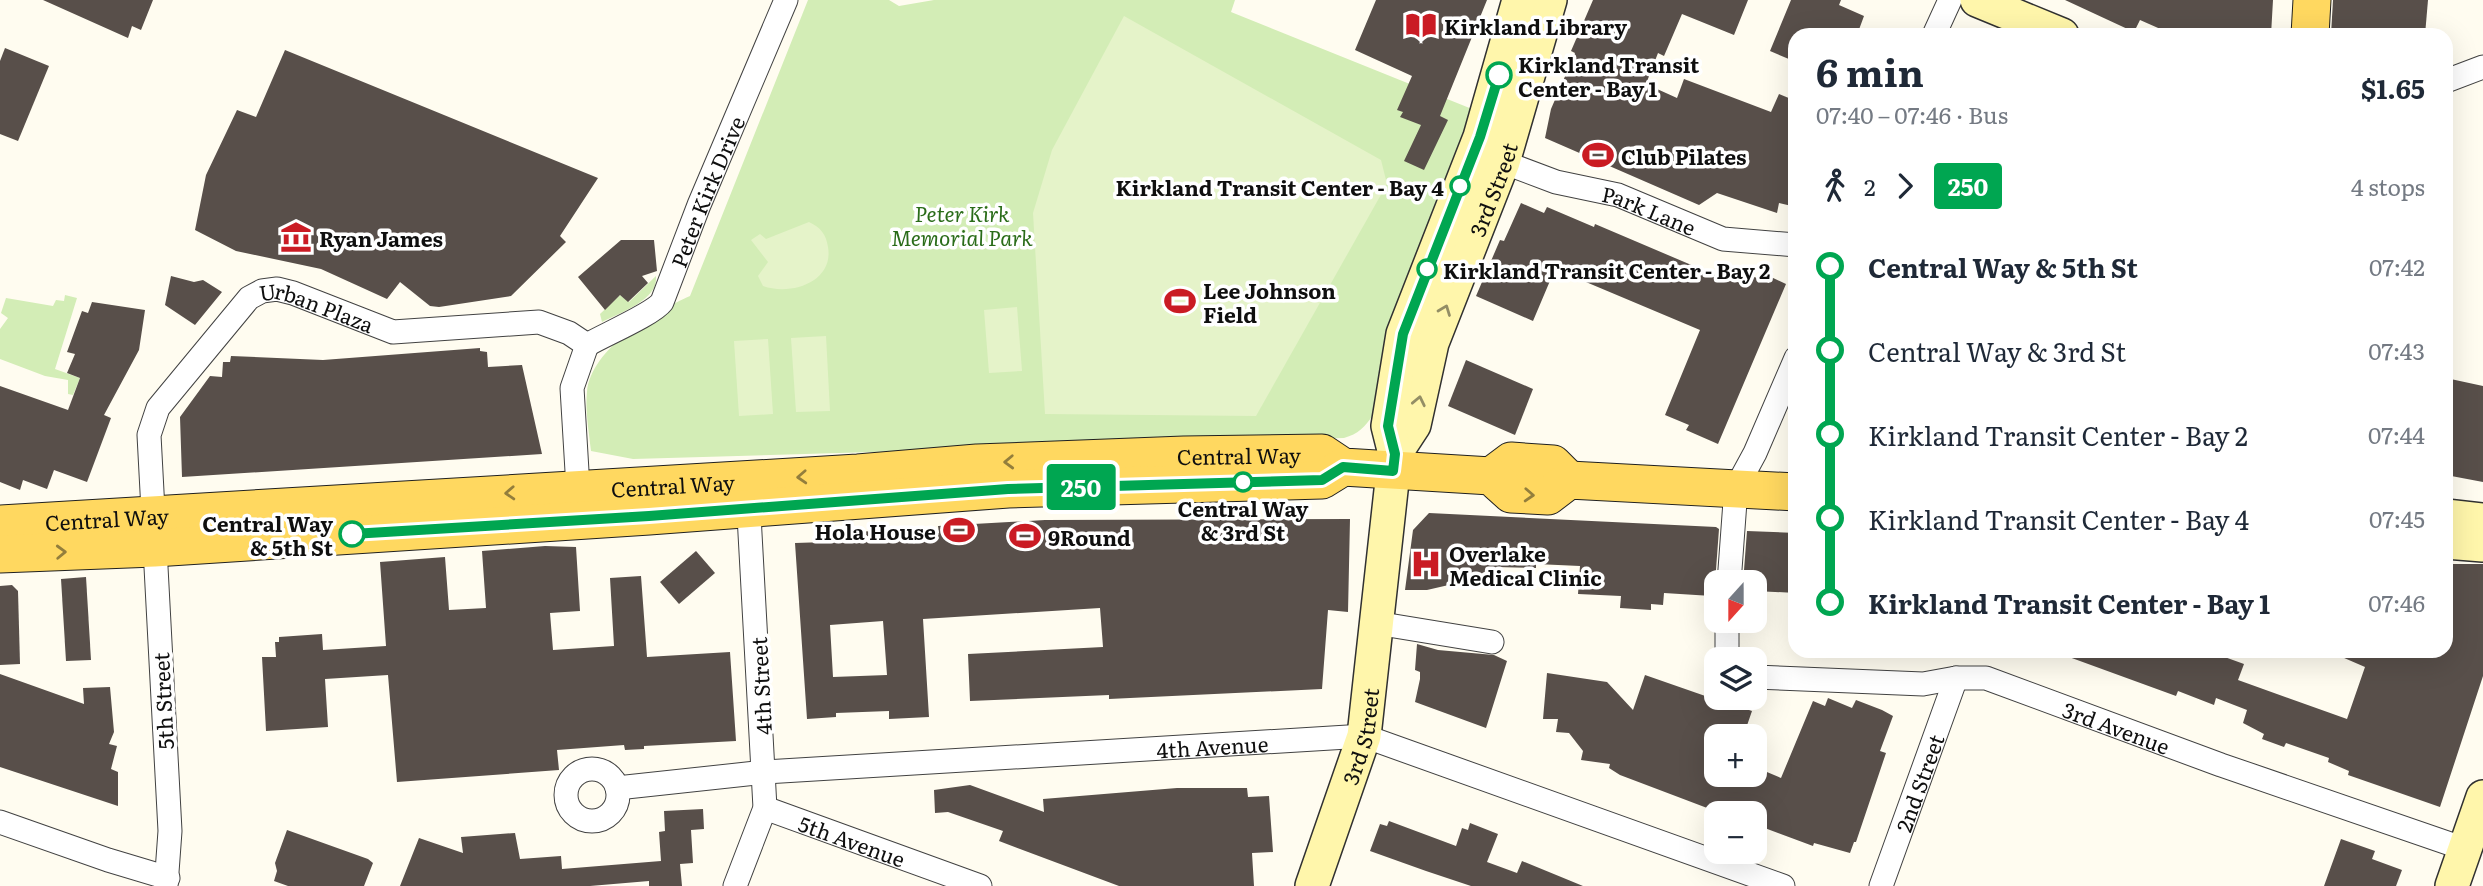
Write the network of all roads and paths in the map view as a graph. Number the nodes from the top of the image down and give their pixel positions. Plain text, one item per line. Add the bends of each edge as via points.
1 (786, 0) edge
2 (1519, 0) edge
3 (1550, 0) edge
4 (1950, 0) edge
5 (1977, 0) edge
6 (2299, 0) edge
7 (2312, 0) edge
8 (1937, 28) edge
9 (2045, 28) edge
10 (2297, 28) edge
11 (2310, 28) edge
12 (2483, 67) edge
13 (2453, 78) edge
14 (1503, 162) junction
15 (1788, 243) edge
16 (587, 345) junction
17 (1788, 377) edge
18 (1394, 462) junction
19 (1736, 488) junction
20 (1788, 491) edge
21 (748, 494) junction
22 (580, 504) junction
23 (2453, 517) edge
24 (2483, 520) edge
25 (0, 524) edge
26 (154, 532) junction
27 (2453, 543) edge
28 (2483, 545) edge
29 (0, 554) edge
30 (1730, 570) edge
31 (1376, 623) junction
32 (1492, 642) dead end
33 (1767, 678) edge
34 (1956, 678) junction
35 (1363, 736) junction
36 (765, 772) junction
37 (617, 788) junction
38 (2483, 797) edge
39 (765, 808) junction
40 (0, 822) edge
41 (2465, 849) junction
42 (167, 882) edge
43 (735, 886) edge
44 (980, 886) edge
45 (1312, 886) edge
46 (1783, 886) edge
47 (1881, 886) edge
48 (2452, 886) edge

1 - 16 street, Peter Kirk Drive via 662,302
2 - 18 main road, 3rd Street via 1480,137 1403,334 1388,426
3 - 14 main road, 3rd Street
4 - 8 street
5 - 9 main road
6 - 10 main road
7 - 11 main road
12 - 13 street
14 - 15 street, Park Lane via 1556,182 1618,195 1723,239
18 -> 14 main road, 3rd Street via 1414,425 1432,344
16 - 22 street via 572,388
16 - 26 street, Urban Plaza via 539,322 393,332 293,293 262,291 235,313 152,419
17 - 19 street
18 - 19 main road, Central Way via 1491,476 1511,461 1553,464 1569,481
18 - 21 main road, Central Way via 1343,467 1322,480
18 - 31 main road, 3rd Street
19 - 20 main road, Central Way
19 - 30 street
21 - 22 main road, Central Way
21 - 36 street, 4th Street
22 - 26 main road, Central Way
23 - 24 main road
25 - 26 main road, Central Way
29 -> 26 main road, Central Way
26 - 42 street, 5th Street via 170,831
27 - 28 main road
31 - 32 street
31 - 35 main road, 3rd Street
33 - 34 street, 3rd Avenue via 1923,684
34 - 41 street, 3rd Avenue via 1986,678
34 - 47 street, 2nd Street
35 - 36 street, 4th Avenue
35 - 45 main road, 3rd Street
35 - 46 street, 4th Avenue
36 - 37 street, 4th Avenue
36 - 39 street, 4th Street
37 - 37 street via 599,770 582,770 569,781 565,809 580,818 597,820 612,812
38 - 41 main road
39 - 43 street, 4th Street
39 - 44 street, 5th Avenue
40 - 42 street
41 - 48 main road

